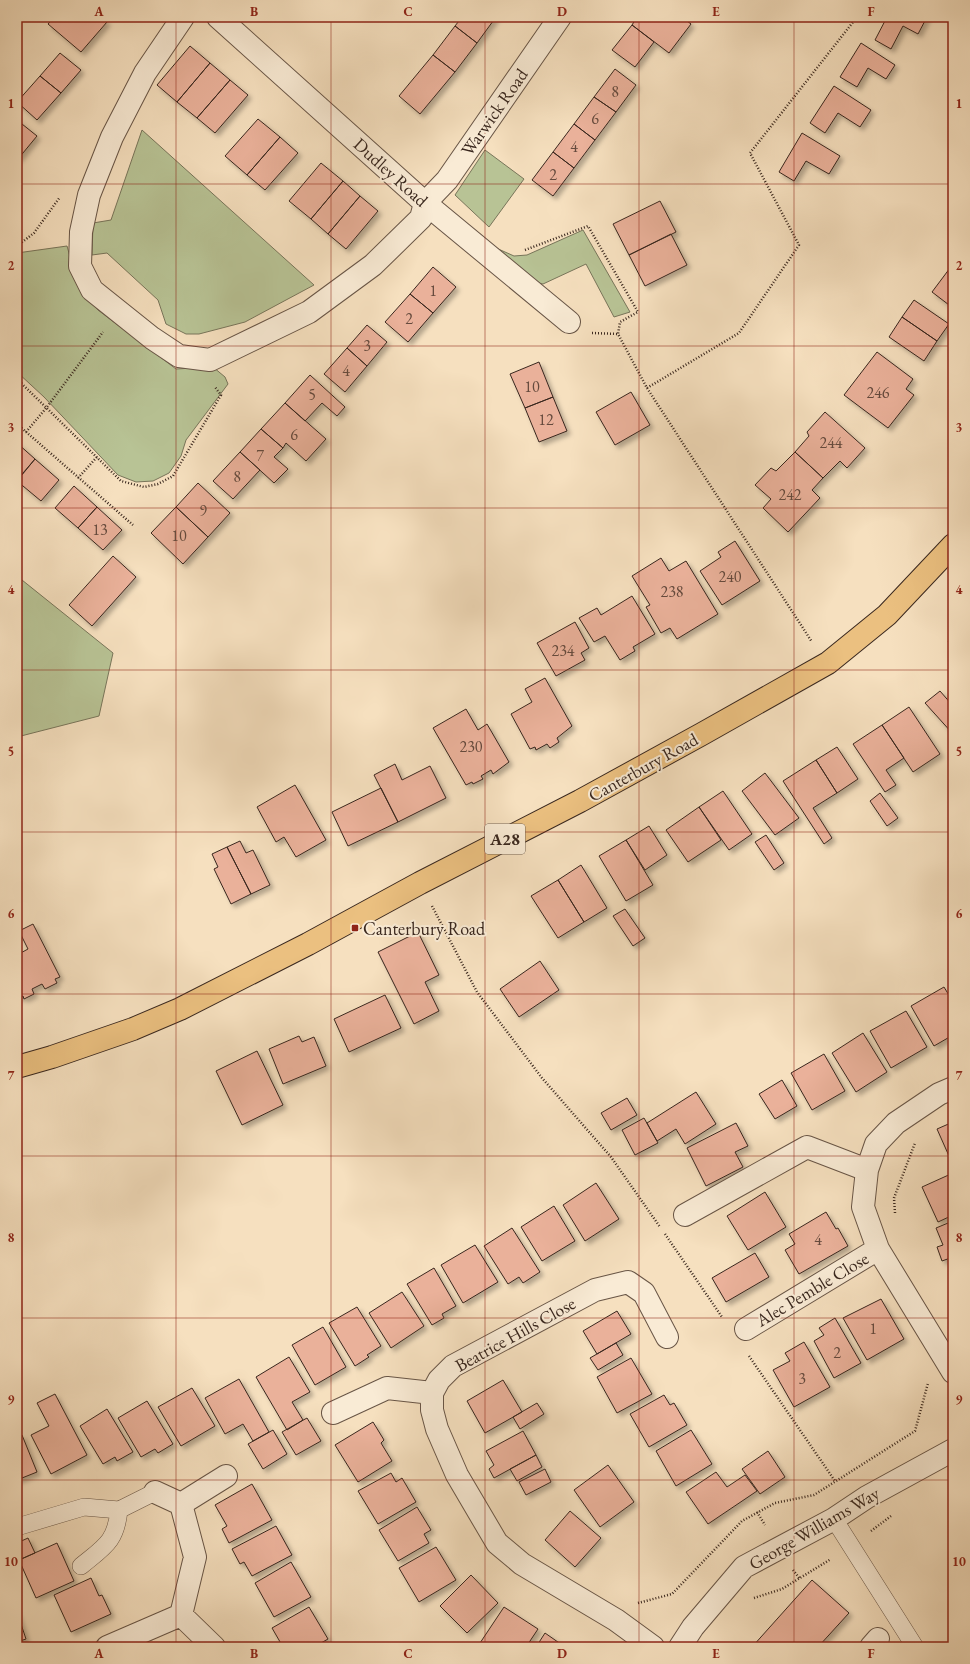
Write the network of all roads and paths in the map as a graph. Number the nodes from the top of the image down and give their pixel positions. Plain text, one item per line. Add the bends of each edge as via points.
1 (183, 17) edge
2 (218, 17) edge
3 (560, 17) edge
4 (857, 17) edge
5 (89, 195) junction
6 (425, 203) junction
7 (17, 246) edge
8 (522, 252) dead end
9 (119, 311) junction
10 (569, 322) dead end
11 (210, 360) junction
12 (17, 379) edge
13 (647, 388) junction
14 (47, 407) junction
15 (17, 424) edge
16 (26, 432) junction
17 (96, 457) junction
18 (78, 478) junction
19 (132, 525) dead end
20 (953, 545) edge
21 (949, 641) dead end
22 (953, 660) edge
23 (828, 663) junction
24 (420, 883) junction
25 (17, 1067) edge
26 (953, 1088) edge
27 (905, 1117) junction
28 (867, 1170) junction
29 (685, 1216) dead end
30 (895, 1217) dead end
31 (878, 1249) junction
32 (723, 1319) dead end
33 (746, 1329) dead end
34 (667, 1338) dead end
35 (746, 1351) dead end
36 (950, 1368) edge
37 (432, 1393) junction
38 (333, 1413) dead end
39 (953, 1450) edge
40 (226, 1476) dead end
41 (835, 1481) junction
42 (155, 1492) joint
43 (181, 1504) junction
44 (119, 1510) junction
45 (834, 1519) junction
46 (17, 1526) edge
47 (81, 1566) dead end
48 (181, 1615) junction
49 (616, 1620) junction
50 (107, 1647) edge
51 (214, 1647) edge
52 (653, 1647) edge
53 (680, 1647) edge
54 (915, 1647) edge

1 - 5 street via 142,80 112,137
2 - 6 street, Dudley Road
3 - 6 street, Warwick Road via 447,180
4 - 13 path via 750,152 799,245 739,333
5 - 7 path via 67,188 34,233
5 - 9 street via 81,232 80,266 92,290
6 - 10 street, Dudley Road
6 - 11 street via 421,218 373,264 309,312
8 - 13 path via 588,226 638,312 620,322 618,334
9 - 11 street via 179,356
9 - 14 path
11 - 17 path via 202,366 221,395 173,476 158,484 144,487 122,481
12 - 14 path
13 - 23 path
14 - 16 path
14 - 17 path
15 - 16 path
16 - 18 path
17 - 18 path
18 - 19 path
20 - 23 highway, Canterbury Road / A28 via 887,615
21 - 22 path
23 - 24 highway, Canterbury Road / A28 via 580,801
24 - 25 highway, Canterbury Road / A28 via 180,1009 133,1029
24 - 32 path via 477,992 542,1078 611,1157
26 - 27 street, Alec Pemble Close via 939,1094
27 - 28 street, Alec Pemble Close via 876,1144
27 - 30 path via 917,1139 894,1198
28 - 29 street via 807,1147
28 - 31 street, Alec Pemble Close via 863,1207
31 - 33 street, Alec Pemble Close
31 - 36 street, Alec Pemble Close
34 - 37 street, Beatrice Hills Close via 644,1293 628,1282 595,1290 453,1366 439,1380
35 - 41 path
36 - 41 path via 930,1377 914,1431
37 - 38 street via 387,1388
37 - 49 street via 432,1410 443,1443 457,1474 497,1543 522,1564
39 - 45 street, George Williams Way via 867,1497
40 - 43 street
41 - 49 path via 814,1495 775,1503 742,1521 672,1594 637,1604
42 - 43 street
42 - 44 lane
43 - 48 street via 195,1557
44 - 46 lane via 84,1507
44 - 47 lane via 117,1525 110,1542
45 - 53 street, George Williams Way via 744,1567 693,1627
45 - 54 lane
48 - 50 street
48 - 51 street
49 - 52 street

